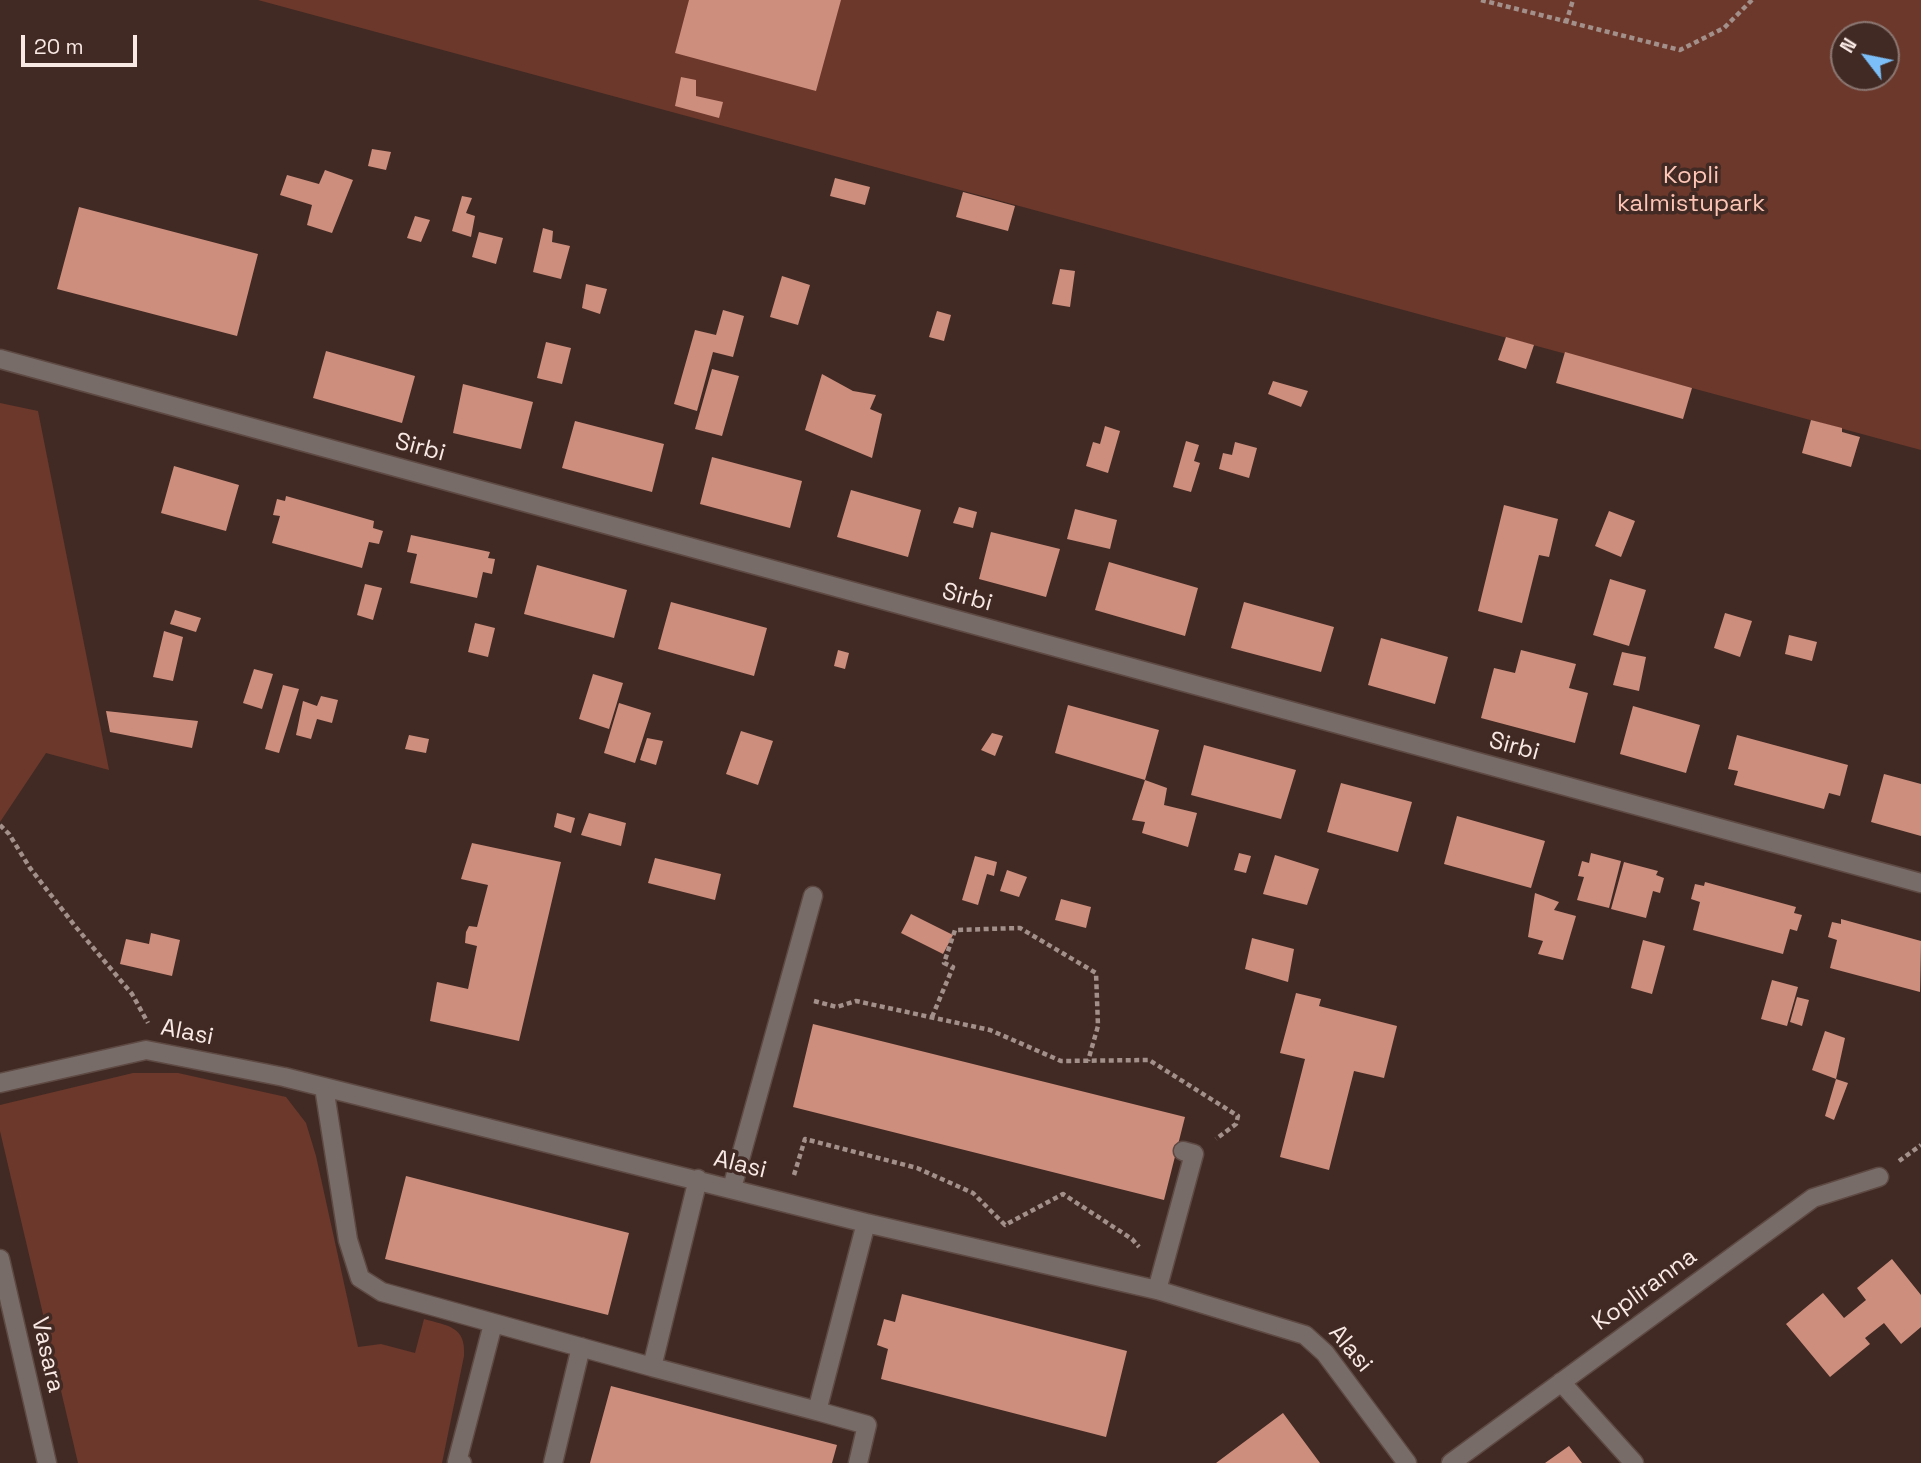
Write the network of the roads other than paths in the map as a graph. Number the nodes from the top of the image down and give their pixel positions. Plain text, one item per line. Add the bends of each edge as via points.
1 (0, 359) edge
2 (1921, 883) edge
3 (813, 896) dead end
4 (0, 1083) edge
5 (324, 1087) junction
6 (1182, 1151) dead end
7 (1879, 1177) dead end
8 (698, 1179) junction
9 (732, 1188) junction
10 (866, 1223) junction
11 (0, 1259) edge
12 (1157, 1290) junction
13 (493, 1324) junction
14 (581, 1347) junction
15 (652, 1367) junction
16 (1561, 1382) junction
17 (817, 1411) junction
18 (47, 1463) edge
19 (462, 1463) edge
20 (554, 1463) edge
21 (858, 1463) edge
22 (1407, 1463) edge
23 (1451, 1463) edge
24 (1634, 1463) edge

1 - 2 street, Sirbi
3 - 9 street
4 - 5 street, Alasi via 146,1050
5 - 8 street, Alasi
5 - 13 street via 348,1240 360,1278 382,1292
6 - 12 street via 1194,1154
7 - 16 street, Kopliranna via 1813,1198
8 - 9 street, Alasi
8 - 15 street
9 - 10 street, Alasi
10 - 12 street, Alasi
10 - 17 street
11 - 18 street, Vasara
12 - 22 street, Alasi via 1305,1335 1325,1353
13 - 14 street
13 - 19 street via 457,1462
14 - 15 street
14 - 20 street
15 - 17 street
16 - 23 street, Kopliranna
16 - 24 street
17 - 21 street via 867,1425

